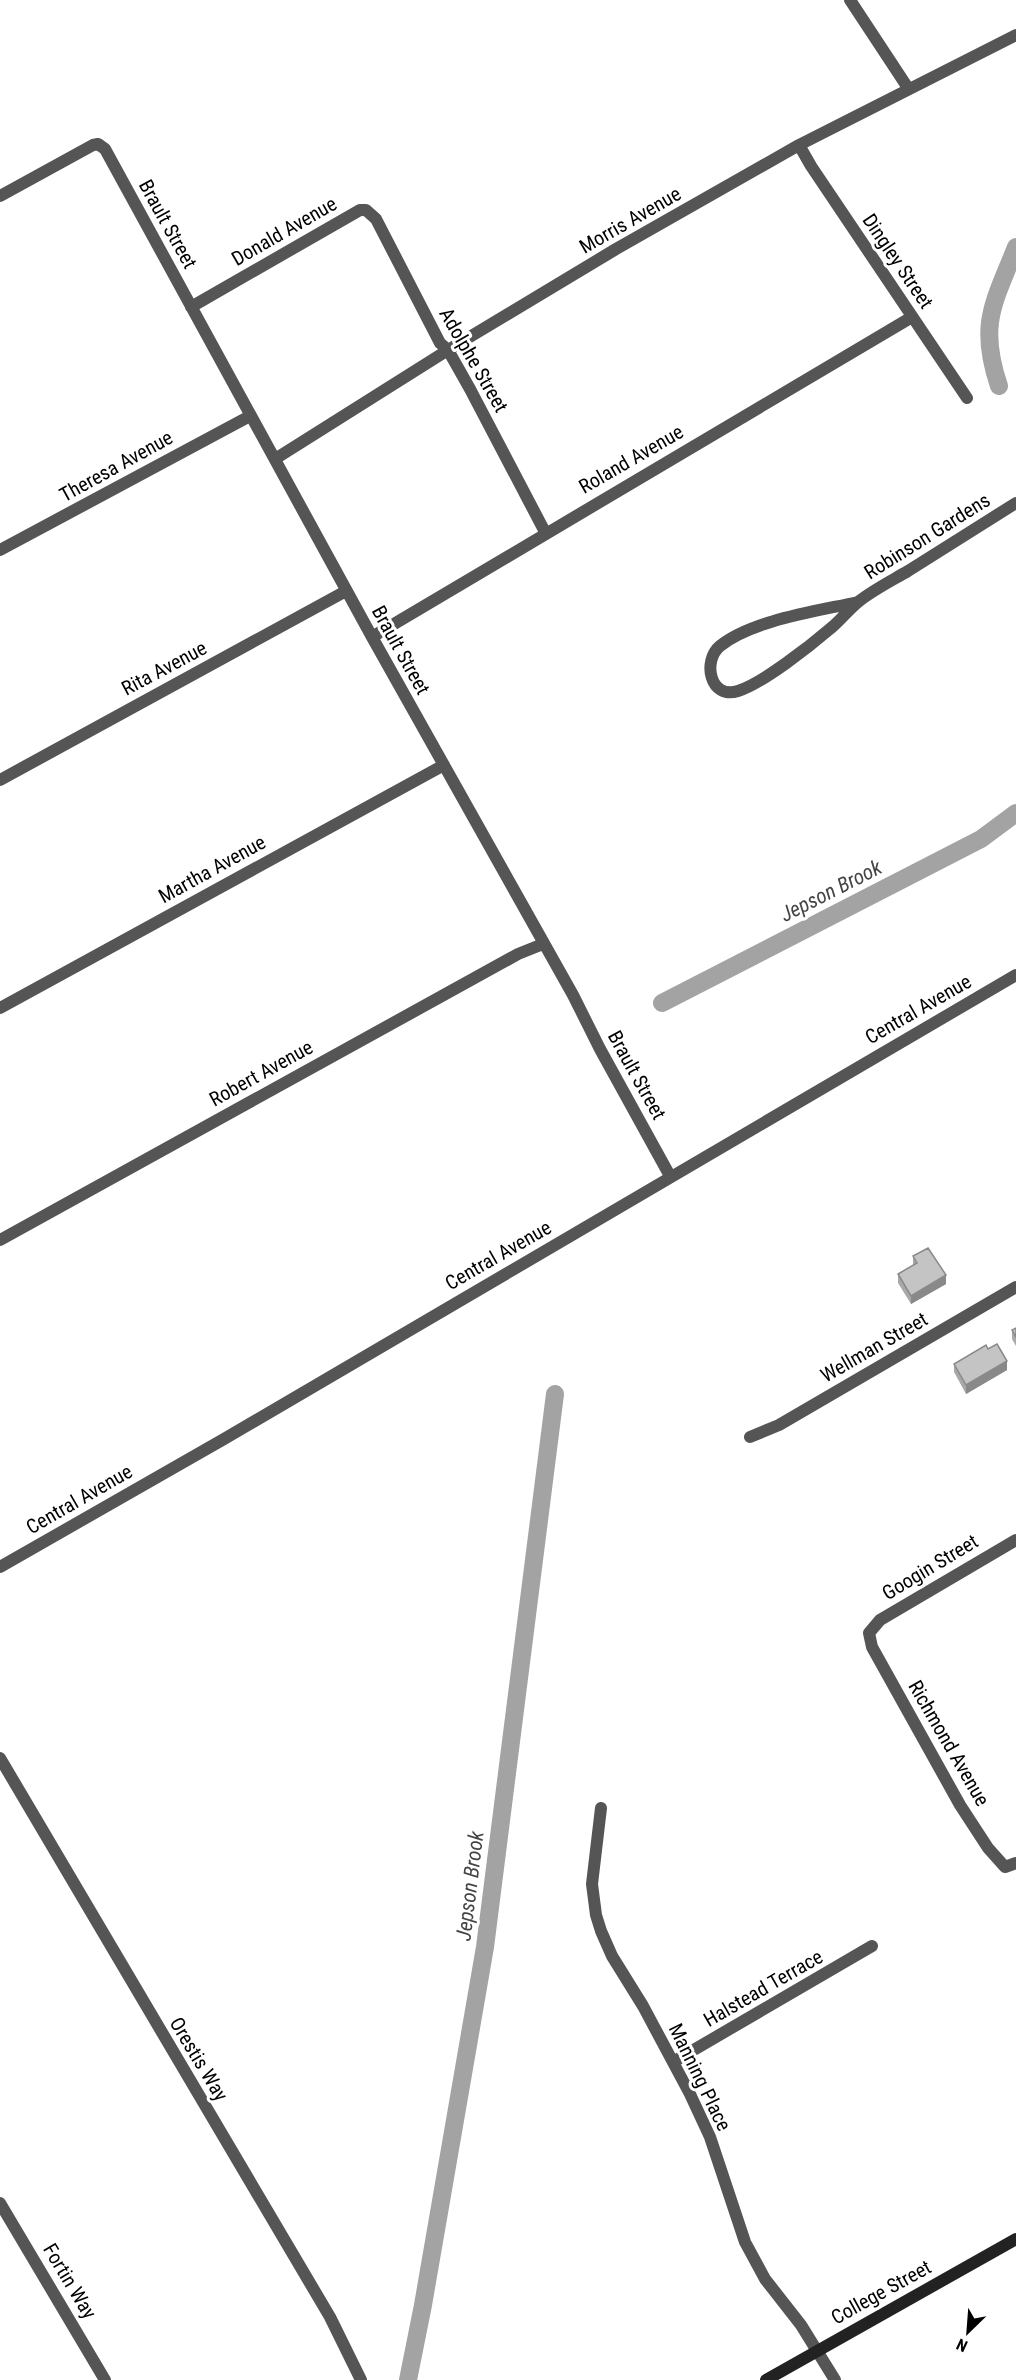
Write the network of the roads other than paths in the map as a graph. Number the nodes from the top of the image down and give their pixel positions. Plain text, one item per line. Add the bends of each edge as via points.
1 (850, 0) edge
2 (1016, 35) edge
3 (908, 88) junction
4 (799, 145) junction
5 (0, 196) edge
6 (366, 210) joint
7 (191, 307) junction
8 (912, 316) junction
9 (448, 350) junction
10 (967, 398) dead end
11 (250, 416) junction
12 (274, 459) junction
13 (1016, 503) edge
14 (545, 532) junction
15 (0, 550) edge
16 (346, 591) junction
17 (858, 602) junction
18 (372, 637) junction
19 (444, 765) junction
20 (0, 780) edge
21 (543, 944) junction
22 (1016, 975) edge
23 (0, 1008) edge
24 (670, 1176) junction
25 (0, 1240) edge
26 (1016, 1287) edge
27 (750, 1437) dead end
28 (1016, 1540) edge
29 (0, 1567) edge
30 (868, 1633) joint
31 (0, 1758) edge
32 (601, 1808) dead end
33 (1011, 1865) edge
34 (872, 1946) dead end
35 (673, 2062) junction
36 (0, 2203) edge
37 (1016, 2239) edge
38 (818, 2351) junction
39 (105, 2380) edge
40 (361, 2380) edge
41 (766, 2380) edge
42 (835, 2380) edge

1 - 3 street
2 - 3 street, Morris Avenue
3 - 4 street, Morris Avenue
4 - 8 street, Dingley Street
4 - 9 street, Morris Avenue
5 - 7 street, Brault Street via 98,144 105,149
6 - 7 street, Donald Avenue
6 - 9 street, Adolphe Street via 376,219 440,343
7 - 11 street, Brault Street
8 - 10 street, Dingley Street
8 - 14 street, Roland Avenue
9 - 12 street, Morris Avenue
9 - 14 street, Adolphe Street
11 - 12 street, Brault Street
11 - 15 street, Theresa Avenue
12 - 16 street, Brault Street
13 - 17 street, Robinson Gardens
14 - 18 street, Roland Avenue
16 - 18 street, Brault Street
16 - 20 street, Rita Avenue
17 - 17 street, Robinson Gardens via 790,617 737,635 718,647 712,656 711,678 719,689 727,692 755,685 831,628
18 - 19 street, Brault Street
19 - 21 street, Brault Street
19 - 23 street, Martha Avenue
21 - 24 street, Brault Street
21 - 25 street, Robert Avenue via 518,954
22 - 24 street, Central Avenue
24 - 29 street, Central Avenue
26 - 27 street, Wellman Street via 779,1425
28 - 30 street, Googin Street via 880,1620
30 - 33 street, Richmond Avenue via 872,1647 960,1805 988,1848
31 - 40 street, Orestis Way via 330,2317
32 - 35 street, Manning Place via 592,1884 596,1915 612,1956
34 - 35 street, Halstead Terrace
35 - 38 street, Manning Place via 710,2137 745,2242 765,2278
36 - 39 street, Fortin Way
37 - 38 street, College Street
38 - 41 street, College Street
38 - 42 street, Manning Place

